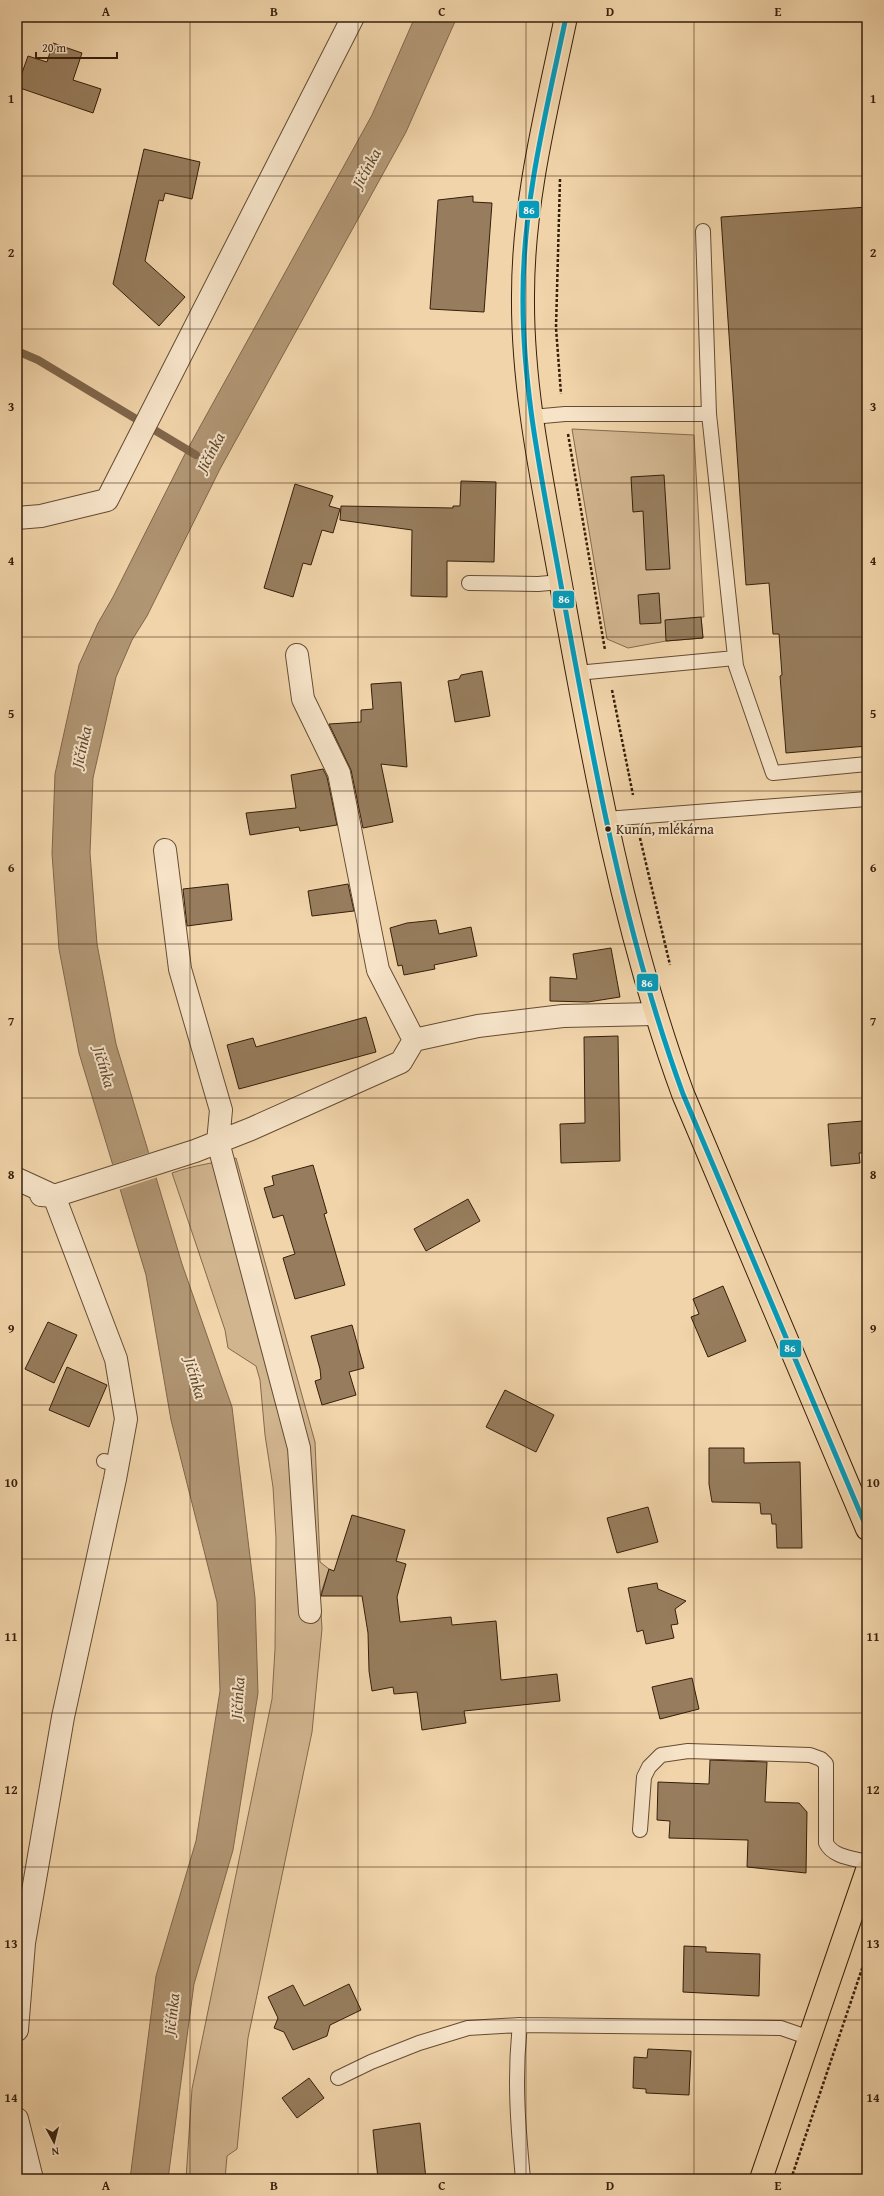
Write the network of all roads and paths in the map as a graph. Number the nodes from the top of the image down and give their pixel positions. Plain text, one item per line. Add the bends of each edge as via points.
1 (352, 17) edge
2 (566, 17) edge
3 (561, 174) dead end
4 (703, 231) dead end
5 (564, 414) junction
6 (709, 414) junction
7 (532, 417) junction
8 (17, 518) edge
9 (561, 582) junction
10 (469, 584) dead end
11 (297, 655) dead end
12 (736, 658) junction
13 (609, 670) junction
14 (577, 674) junction
15 (867, 764) edge
16 (867, 799) edge
17 (636, 816) junction
18 (606, 819) junction
19 (165, 850) dead end
20 (670, 966) dead end
21 (655, 1014) junction
22 (414, 1040) junction
23 (218, 1142) junction
24 (17, 1179) edge
25 (17, 1194) edge
26 (54, 1196) junction
27 (867, 1529) edge
28 (310, 1612) dead end
29 (640, 1830) dead end
30 (867, 1862) edge
31 (867, 1870) edge
32 (867, 1954) edge
33 (520, 2025) junction
34 (17, 2030) edge
35 (810, 2038) junction
36 (338, 2078) dead end
37 (17, 2119) edge
38 (32, 2179) edge
39 (523, 2179) edge
40 (762, 2179) edge
41 (791, 2179) edge

1 - 8 street via 107,500 41,516
2 - 7 main road via 534,168 526,231 522,294 525,356
3 - 5 path via 556,328
4 - 6 lane
5 - 6 lane
5 - 7 lane
5 - 13 path
6 - 12 lane
7 - 9 main road
9 - 10 lane
9 - 14 main road
11 - 22 street via 303,700 339,773 378,970
12 - 13 lane
12 - 15 lane via 736,666 773,773
13 - 14 lane
13 - 17 path
14 - 18 main road
16 - 17 lane
17 - 18 lane
17 - 20 path
18 - 21 main road
19 - 23 street via 180,969 221,1110
21 - 22 street via 555,1017 478,1026
21 - 27 main road via 683,1094
22 - 23 street via 401,1062
23 - 26 street
23 - 28 street via 299,1448
24 - 26 street
25 - 26 street
26 - 34 street via 116,1360 126,1419 111,1463 63,1717 24,1943
29 - 30 lane via 644,1777 649,1767 661,1755 688,1751 810,1755 826,1764 826,1842 830,1850
31 - 35 main road
32 - 41 path
33 - 35 lane via 781,2028
33 - 36 lane via 468,2028 419,2043
33 - 39 lane via 516,2070
35 - 40 main road
37 - 38 street

